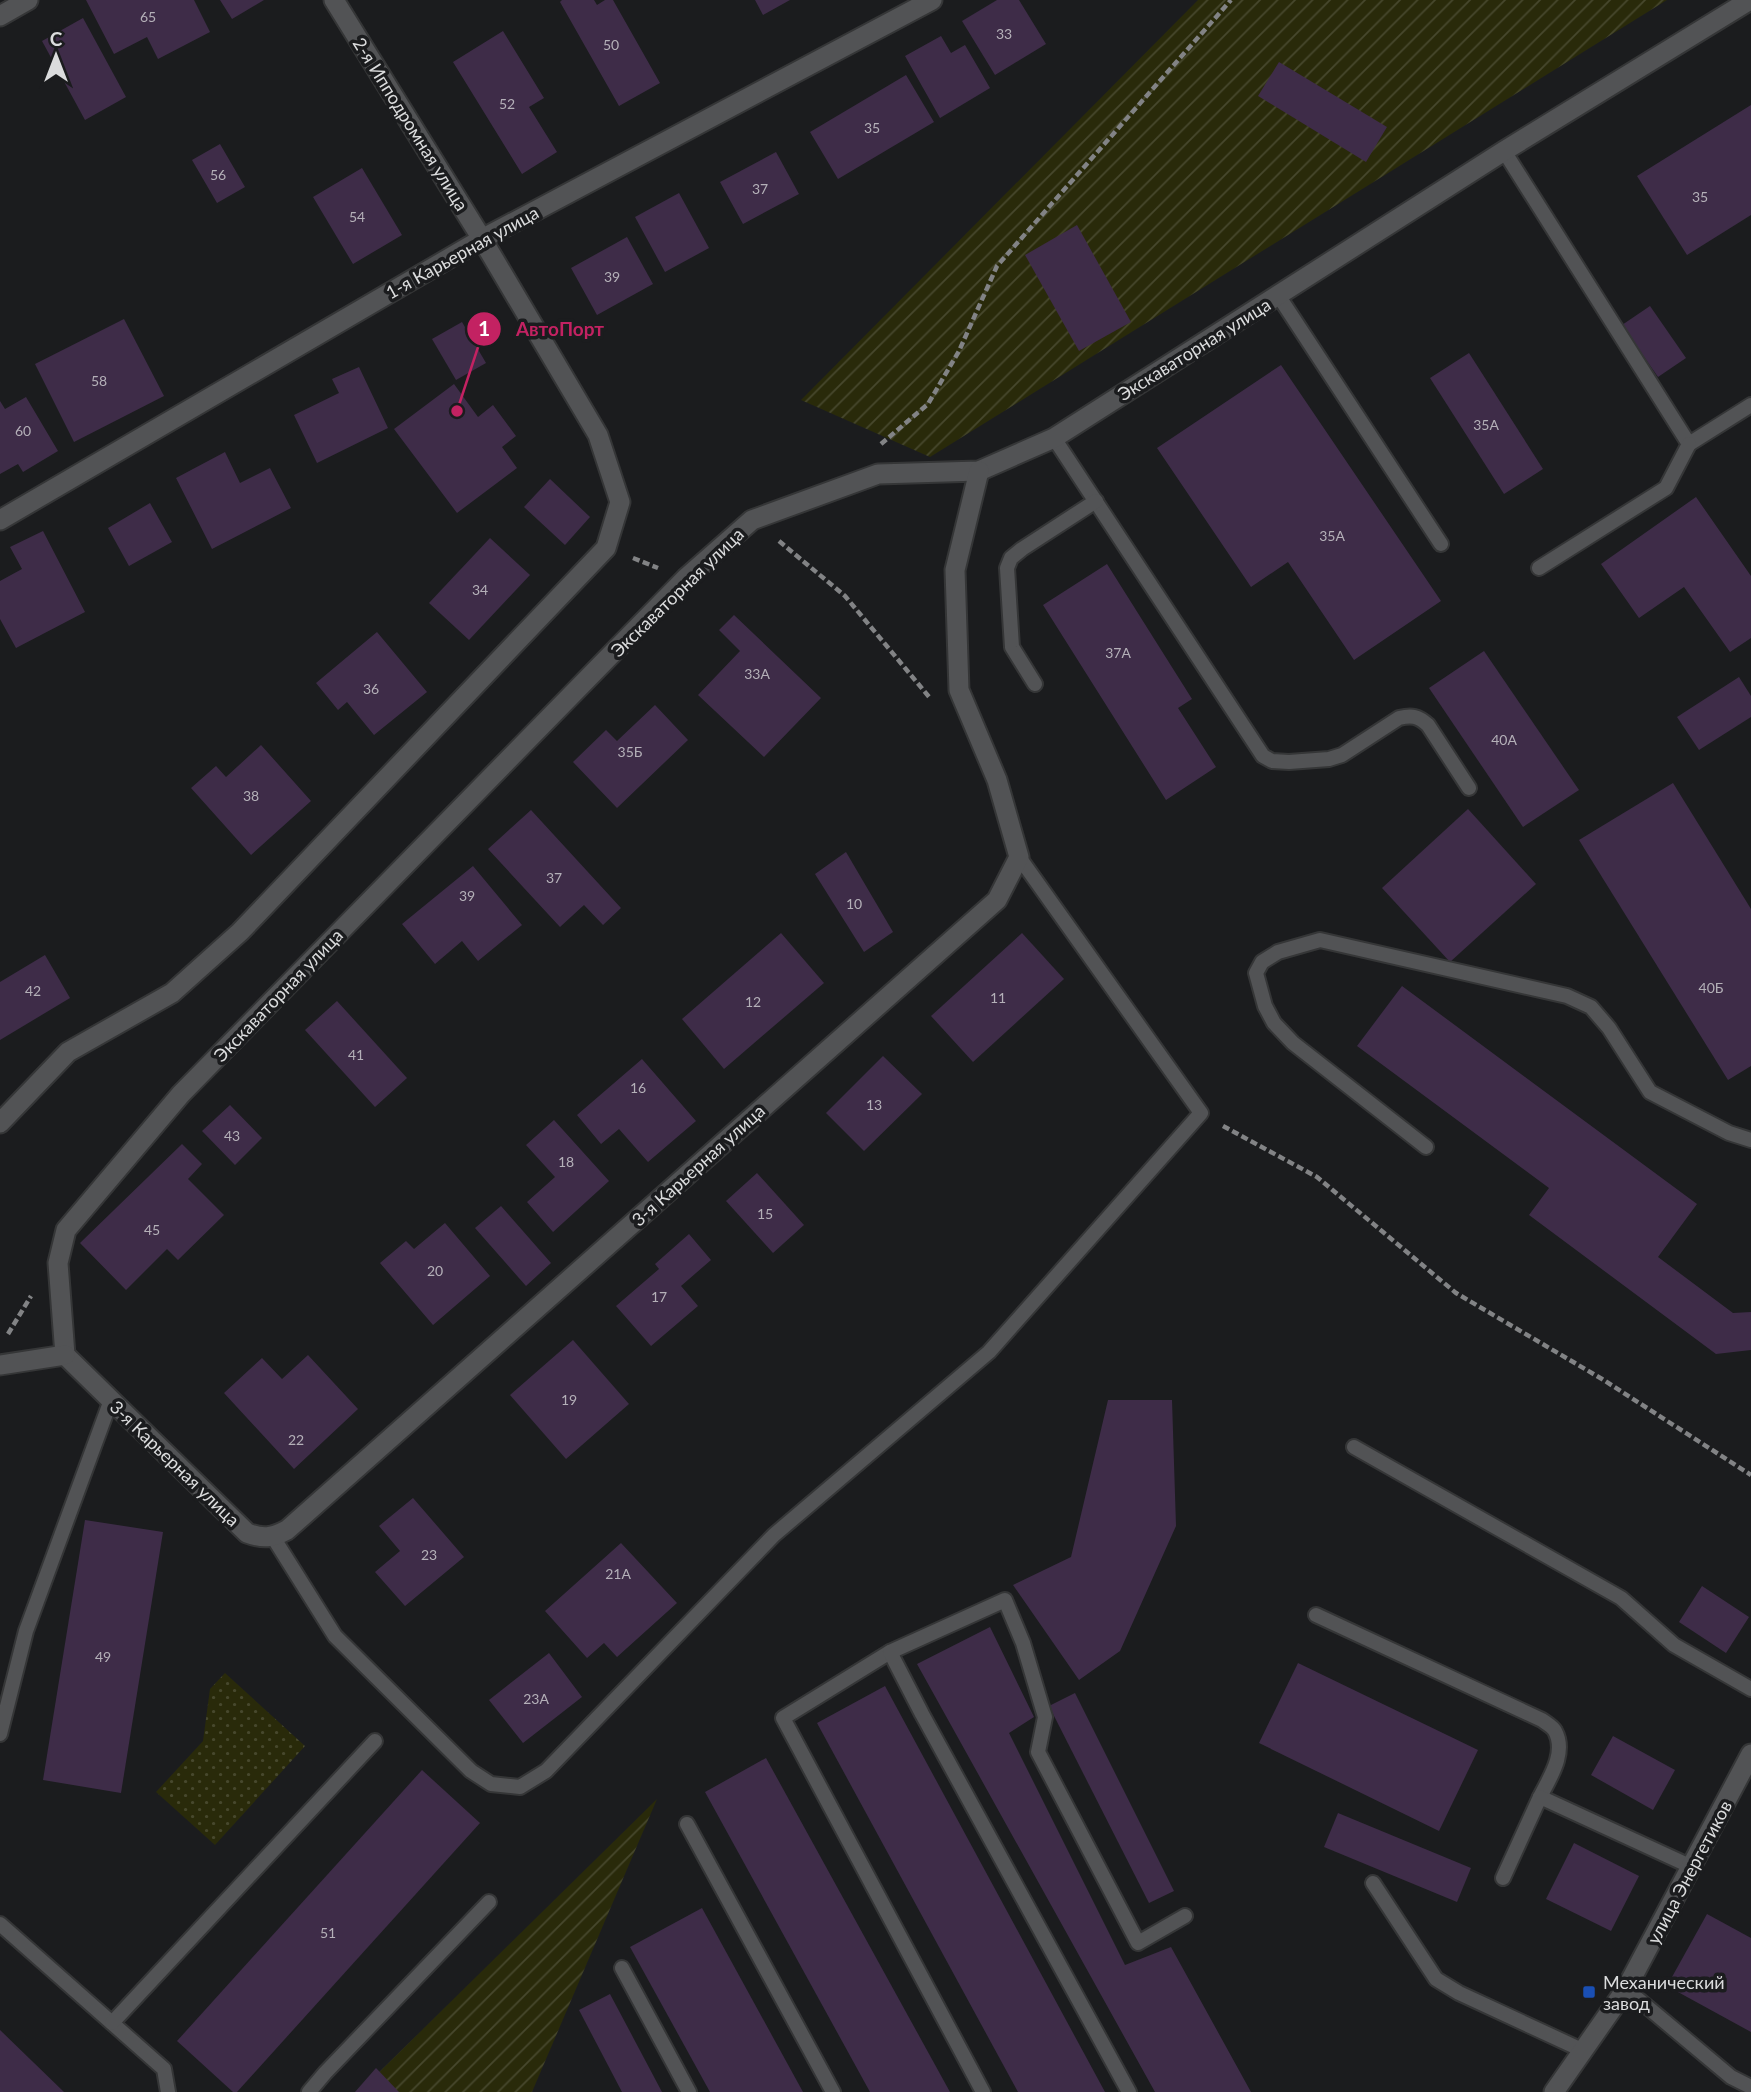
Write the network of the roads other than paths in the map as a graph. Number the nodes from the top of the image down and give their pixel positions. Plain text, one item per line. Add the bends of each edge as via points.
1 (28, 0) edge
2 (334, 0) edge
3 (932, 0) edge
4 (1750, 0) edge
5 (0, 16) edge
6 (1504, 151) junction
7 (482, 239) junction
8 (1278, 295) junction
9 (1751, 405) edge
10 (1054, 438) junction
11 (1689, 444) junction
12 (979, 471) junction
13 (1096, 502) junction
14 (0, 520) edge
15 (1441, 544) dead end
16 (1539, 568) dead end
17 (1035, 684) dead end
18 (1469, 788) dead end
19 (1019, 857) junction
20 (0, 1123) edge
21 (1751, 1140) edge
22 (1426, 1147) dead end
23 (65, 1355) junction
24 (0, 1365) edge
25 (111, 1400) junction
26 (1354, 1447) dead end
27 (273, 1537) junction
28 (1316, 1615) dead end
29 (890, 1652) junction
30 (1751, 1689) edge
31 (0, 1734) edge
32 (375, 1741) dead end
33 (1751, 1754) edge
34 (1540, 1797) junction
35 (687, 1824) dead end
36 (1692, 1867) junction
37 (1503, 1878) dead end
38 (1373, 1883) dead end
39 (489, 1902) dead end
40 (1185, 1916) dead end
41 (0, 1924) edge
42 (622, 1968) dead end
43 (1626, 1989) junction
44 (112, 2023) junction
45 (1584, 2051) junction
46 (1751, 2087) edge
47 (168, 2092) edge
48 (309, 2092) edge
49 (689, 2092) edge
50 (833, 2092) edge
51 (983, 2092) edge
52 (1129, 2092) edge
53 (1554, 2092) edge

1 - 5 street
2 - 7 street, 2-я Ипподромная улица
3 - 7 street, 1-я Карьерная улица
4 - 6 street, Экскаваторная улица
6 - 8 street, Экскаваторная улица
6 - 11 lane
7 - 14 street, 1-я Карьерная улица
7 - 20 street, 2-я Ипподромная улица via 598,435 620,502 606,548 240,932 172,993 68,1052
8 - 10 street, Экскаваторная улица
8 - 15 lane
9 - 11 lane
10 - 12 street, Экскаваторная улица
10 - 13 lane
11 - 16 lane via 1666,488
12 - 19 street via 955,570 959,690 997,780
12 - 23 street, Экскаваторная улица via 878,474 752,520 686,578 181,1094 66,1230 58,1263
13 - 17 lane via 1023,549 1007,568 1012,647
13 - 18 lane via 1263,755 1272,761 1329,759 1409,715 1420,717 1427,725
19 - 27 street, 3-я Карьерная улица via 997,900 287,1530
19 - 27 lane via 1201,1113 989,1352 774,1535 546,1771 520,1787 491,1784 471,1771 335,1636
21 - 22 lane via 1650,1092 1591,1007 1567,996 1320,940 1278,952 1262,962 1256,973 1274,1023
23 - 24 street
23 - 25 street, 3-я Карьерная улица
25 - 27 street, 3-я Карьерная улица via 247,1533
25 - 31 lane via 26,1631
26 - 30 lane via 1621,1598 1674,1645
28 - 34 lane via 1555,1730 1557,1761
29 - 40 lane via 1005,1600 1045,1717 1038,1752 1138,1943
29 - 51 lane via 783,1718
29 - 52 lane
32 - 44 lane
33 - 36 street, улица Энергетиков
34 - 36 lane
34 - 37 lane
35 - 50 lane
36 - 43 street, улица Энергетиков
38 - 45 lane via 1436,1979
39 - 48 lane
41 - 44 lane
42 - 49 lane
43 - 45 street, улица Энергетиков
43 - 46 lane via 1731,2077
44 - 47 lane via 164,2069
45 - 53 street, улица Энергетиков

